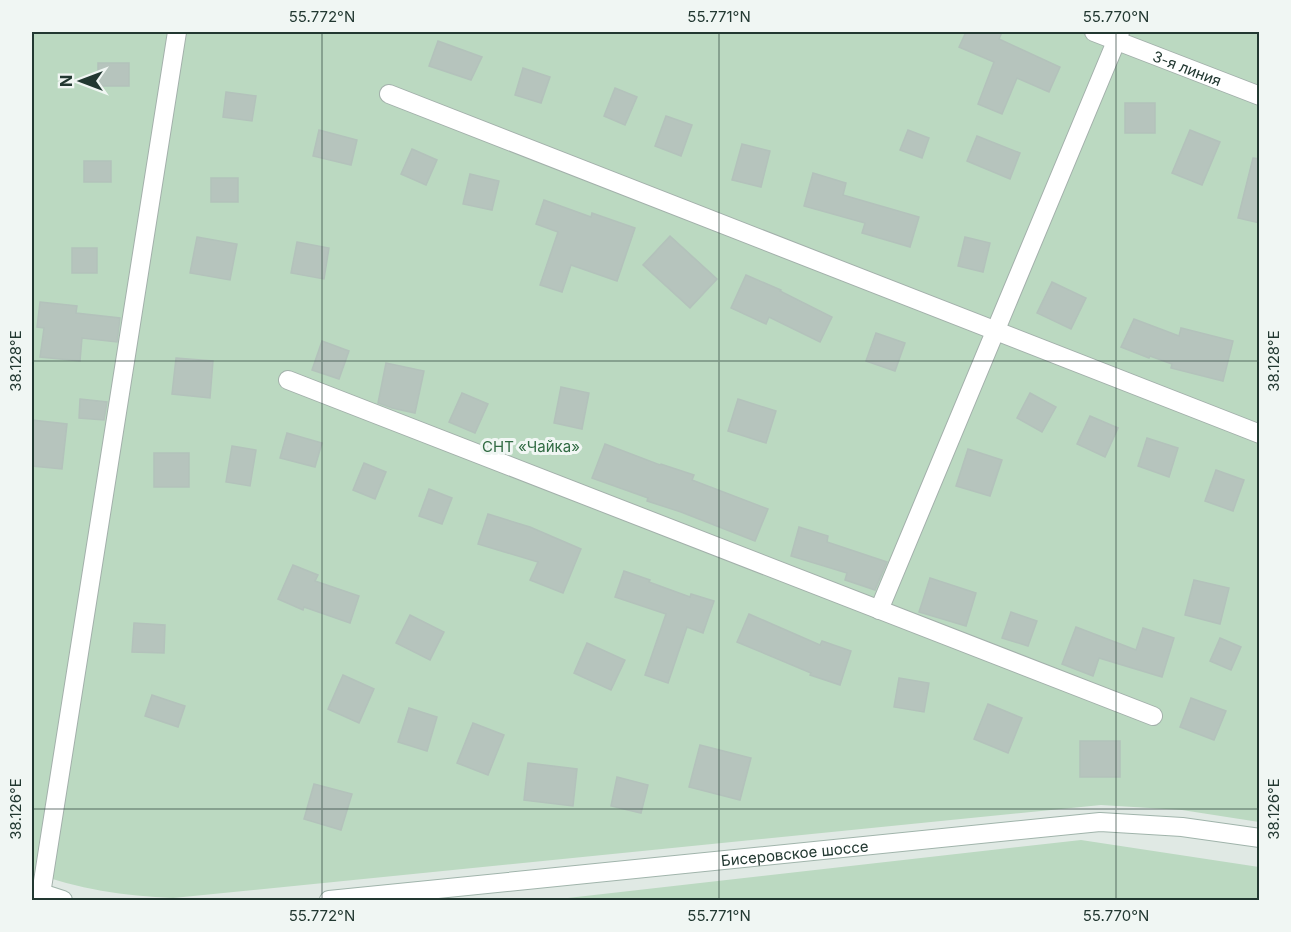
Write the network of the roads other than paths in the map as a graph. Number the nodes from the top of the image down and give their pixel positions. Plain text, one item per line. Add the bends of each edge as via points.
1 (177, 32) edge
2 (1094, 32) edge
3 (1119, 36) edge
4 (389, 94) dead end
5 (1260, 96) edge
6 (996, 331) junction
7 (288, 380) dead end
8 (1260, 434) edge
9 (879, 610) junction
10 (1153, 716) dead end
11 (1260, 838) edge
12 (36, 892) edge
13 (63, 900) edge
14 (329, 900) edge

1 - 12 street
2 - 3 street, 3-я линия
3 - 5 street, 3-я линия
3 - 6 street
4 - 6 street
6 - 8 street
6 - 9 street
7 - 9 street
9 - 10 street
11 - 14 street, Бисеровское шоссе via 1182,827 1100,822
12 - 13 street

